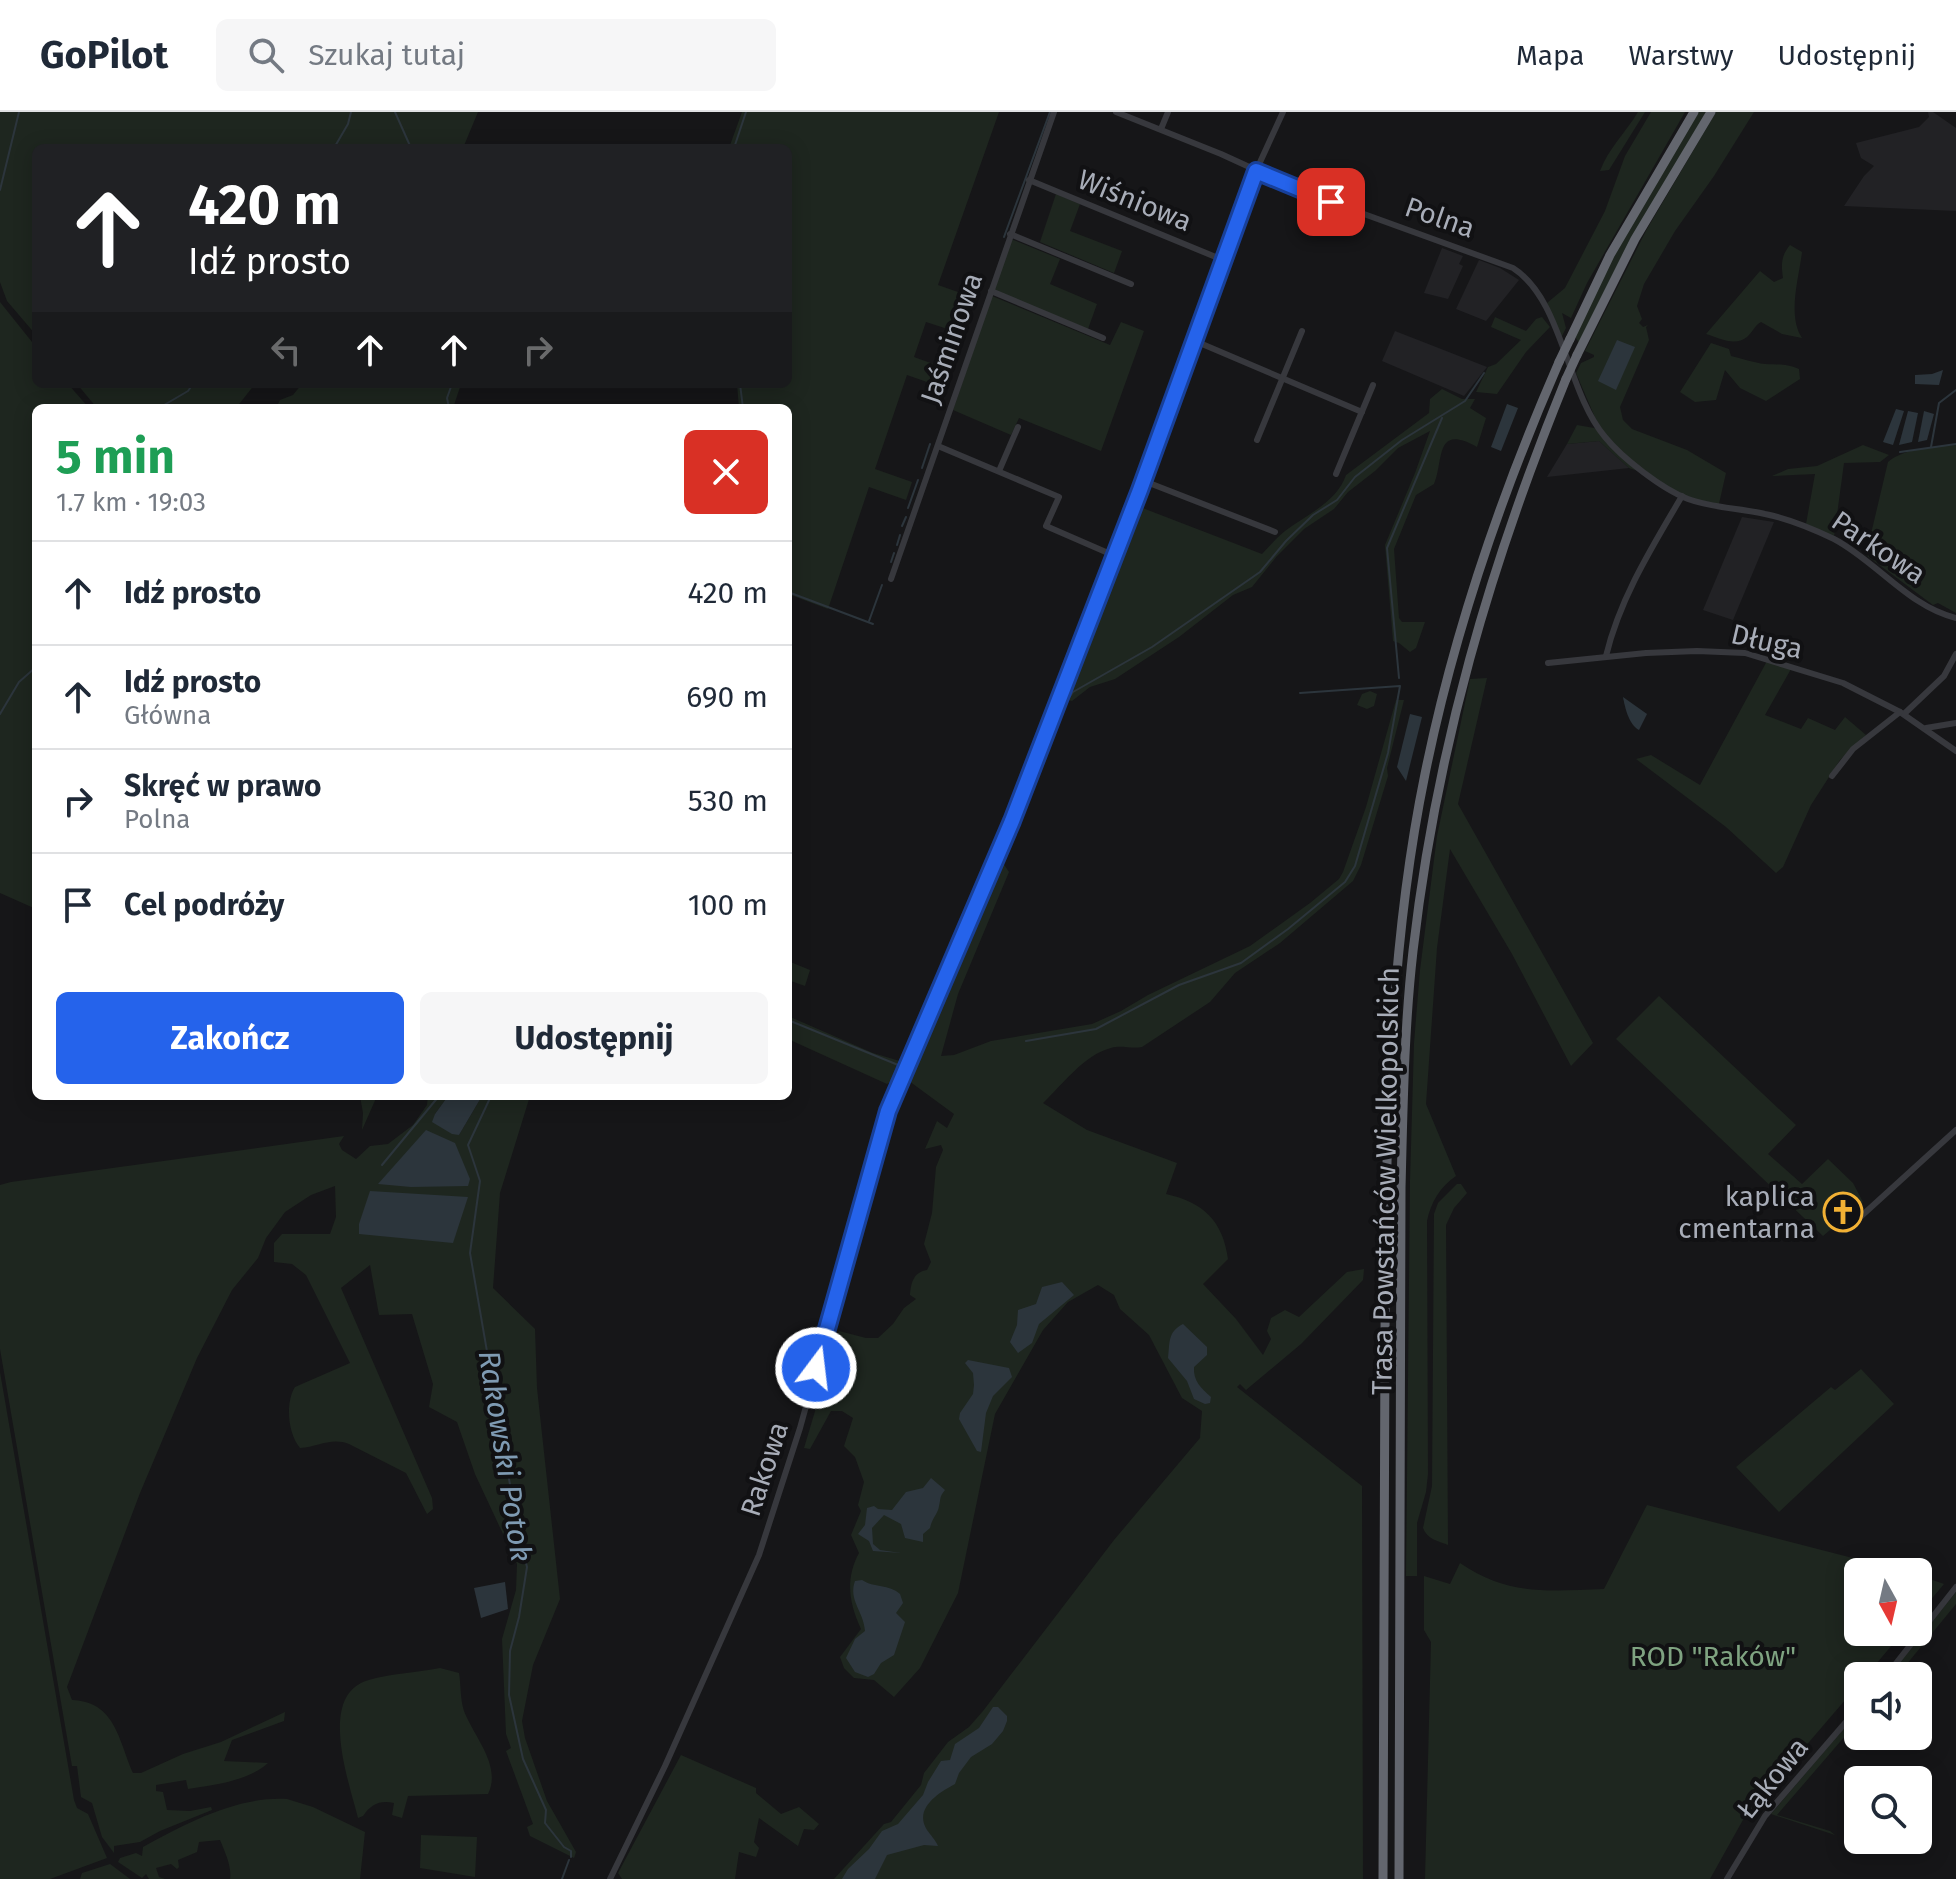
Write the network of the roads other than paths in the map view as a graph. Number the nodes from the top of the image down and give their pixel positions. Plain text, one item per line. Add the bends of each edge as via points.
1 (1054, 112) edge
2 (1116, 112) edge
3 (1168, 112) edge
4 (1283, 112) edge
5 (1694, 112) edge
6 (1711, 112) edge
7 (1161, 129) junction
8 (1256, 171) junction
9 (1029, 180) junction
10 (1010, 234) junction
11 (1223, 260) junction
12 (1131, 284) dead end
13 (991, 291) junction
14 (1550, 318) joint
15 (1302, 331) dead end
16 (1103, 338) dead end
17 (1195, 341) junction
18 (1282, 378) junction
19 (1373, 385) dead end
20 (1362, 412) junction
21 (1018, 427) dead end
22 (1257, 440) dead end
23 (938, 446) junction
24 (999, 471) junction
25 (1336, 474) dead end
26 (1144, 481) junction
27 (1682, 496) junction
28 (1275, 532) dead end
29 (1115, 556) junction
30 (891, 579) dead end
31 (1956, 618) edge
32 (1956, 654) edge
33 (1606, 656) junction
34 (1548, 663) dead end
35 (1902, 713) junction
36 (1956, 723) edge
37 (1926, 728) junction
38 (1956, 751) edge
39 (1832, 776) dead end
40 (1956, 1130) edge
41 (1846, 1230) dead end
42 (1956, 1587) edge
43 (1897, 1662) edge
44 (1844, 1724) edge
45 (610, 1879) edge
46 (1383, 1879) edge
47 (1399, 1879) edge
48 (1727, 1879) edge

1 - 9 street, Jaśminowa
2 - 7 street, Polna
3 - 7 street
4 - 8 street, Rakowa
5 - 46 highway, Trasa Powstańców Wielkopolskich, bridge via 1617,241 1505,492 1457,641 1424,776 1398,951 1387,1141
6 - 47 highway, Trasa Powstańców Wielkopolskich, bridge via 1635,239 1566,379 1518,501 1471,647 1440,778 1413,952 1404,1079
7 - 8 street, Polna
8 - 11 street, Rakowa
8 - 14 street, Polna via 1520,272
9 - 10 street, Jaśminowa
9 - 11 street, Wiśniowa
10 - 12 street
10 - 13 street, Jaśminowa
11 - 17 street, Rakowa
13 - 16 street
13 - 23 street, Jaśminowa
14 - 27 street, Parkowa via 1599,430 1632,462
15 - 18 street
17 - 18 street
17 - 26 street, Rakowa
18 - 20 street
18 - 22 street
19 - 20 street
20 - 25 street
21 - 24 street
23 - 24 street
23 - 30 street, Jaśminowa
24 - 29 street via 1059,497 1046,526
26 - 28 street
26 - 29 street, Rakowa
27 - 31 street, Parkowa via 1805,526 1852,550 1928,606
27 - 33 street via 1630,589
29 - 45 street, Rakowa via 1012,821 881,1129 800,1428 759,1555
32 - 35 street via 1944,676
33 - 34 street, Długa
33 - 35 street, Długa via 1745,653 1843,683
35 - 37 street, Długa
35 - 39 street via 1853,749
36 - 37 street
37 - 38 street, Długa
40 - 41 street
42 - 43 street
44 - 48 street, Łąkowa via 1765,1816

